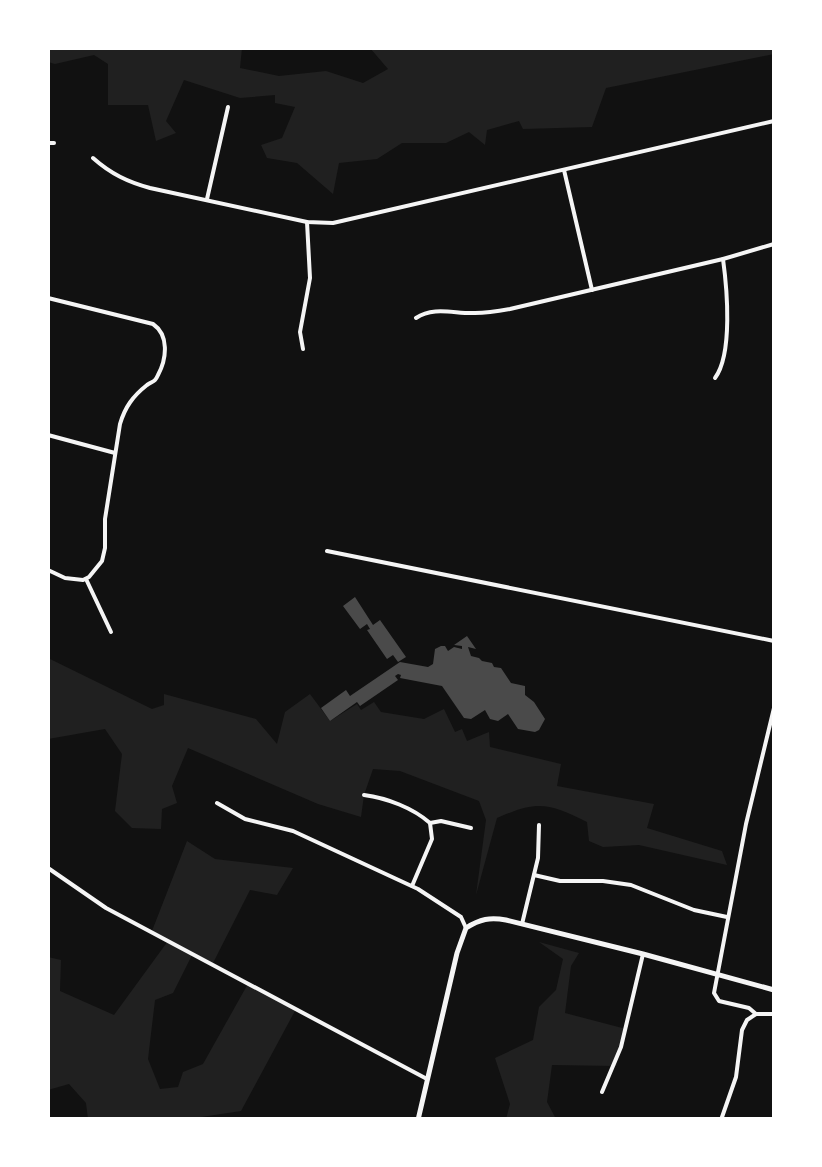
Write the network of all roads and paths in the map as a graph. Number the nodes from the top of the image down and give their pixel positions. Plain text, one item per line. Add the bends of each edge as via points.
1 (228, 107) dead end
2 (774, 121) edge
3 (93, 158) dead end
4 (564, 170) junction
5 (207, 199) junction
6 (306, 222) junction
7 (774, 244) edge
8 (723, 259) junction
9 (592, 290) junction
10 (48, 298) edge
11 (416, 318) dead end
12 (303, 349) dead end
13 (715, 378) dead end
14 (48, 434) edge
15 (115, 452) junction
16 (327, 551) dead end
17 (48, 570) edge
18 (86, 579) junction
19 (111, 632) dead end
20 (774, 641) edge
21 (774, 708) edge
22 (364, 795) dead end
23 (217, 803) dead end
24 (430, 823) junction
25 (539, 825) dead end
26 (471, 828) dead end
27 (48, 868) edge
28 (534, 875) junction
29 (412, 886) junction
30 (727, 918) junction
31 (522, 924) junction
32 (466, 928) junction
33 (643, 954) junction
34 (717, 973) junction
35 (774, 990) edge
36 (756, 1014) junction
37 (774, 1014) edge
38 (428, 1079) junction
39 (602, 1092) dead end
40 (418, 1120) edge
41 (721, 1120) edge

1 - 5 street
2 - 4 street
3 - 5 street via 128,182
4 - 6 street via 346,221
4 - 9 street
5 - 6 street
6 - 12 street via 310,278
7 - 8 street
8 - 9 street
8 - 13 street via 725,358
9 - 11 street via 493,312 436,310
10 - 15 street via 153,324 162,332 160,372 124,409
14 - 15 street
15 - 18 street via 104,555
16 - 20 street
17 - 18 street
18 - 19 street
21 - 30 street
22 - 24 street
23 - 29 street via 245,819 294,830
24 - 26 street
24 - 29 street via 432,840
25 - 28 street
27 - 38 street via 106,908
28 - 30 street via 631,885
28 - 31 street
29 - 32 street via 447,906
30 - 34 street
31 - 32 main road via 487,918
31 - 33 main road
32 - 38 main road
33 - 34 main road
33 - 39 street
34 - 35 main road
34 - 36 street via 716,998
36 - 37 street
36 - 41 street via 744,1026
38 - 40 main road

